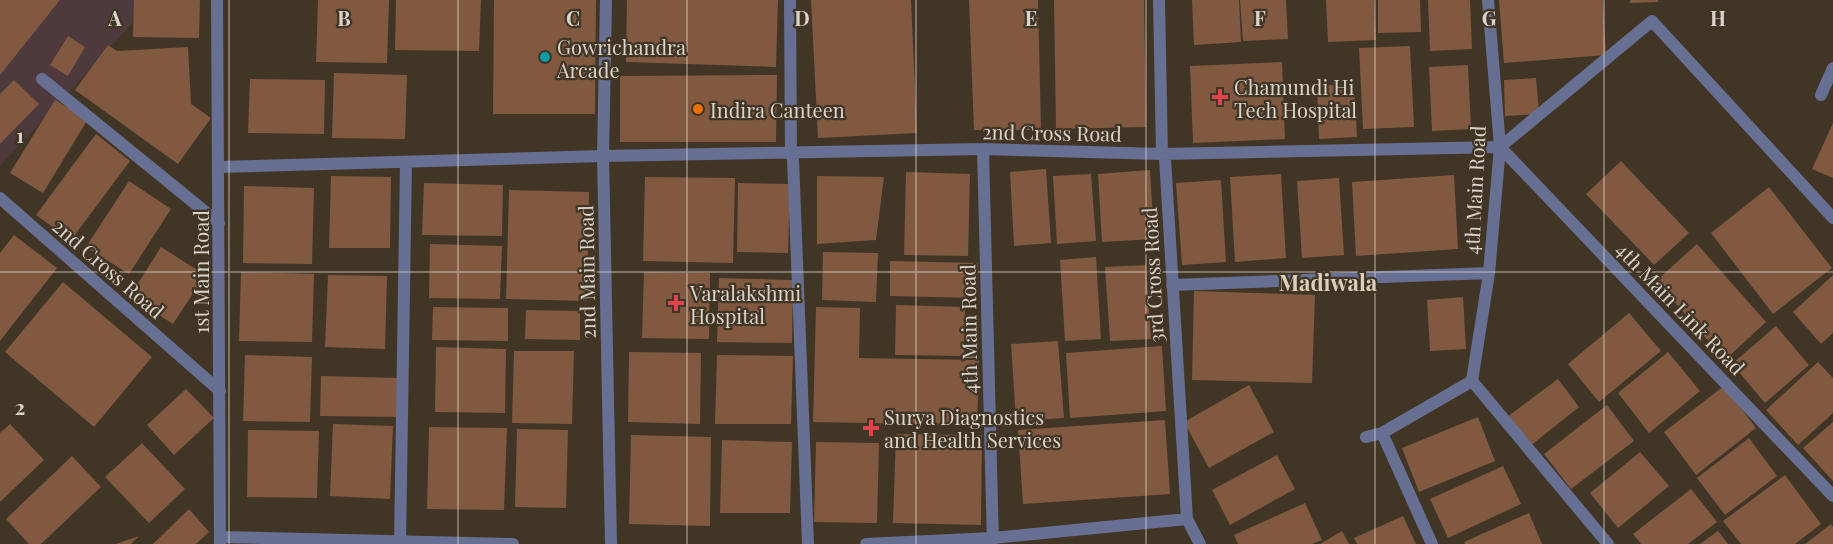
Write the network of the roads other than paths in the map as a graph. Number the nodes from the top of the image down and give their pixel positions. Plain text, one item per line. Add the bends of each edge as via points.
1 (217, 0) edge
2 (606, 0) edge
3 (790, 0) edge
4 (1159, 0) edge
5 (1488, 0) edge
6 (1833, 68) edge
7 (42, 79) dead end
8 (1821, 95) dead end
9 (1500, 147) junction
10 (983, 149) junction
11 (791, 153) junction
12 (1162, 154) junction
13 (603, 156) junction
14 (406, 162) junction
15 (219, 167) junction
16 (2, 202) edge
17 (1833, 218) edge
18 (219, 223) junction
19 (1489, 273) junction
20 (1172, 285) junction
21 (1472, 381) junction
22 (220, 391) junction
23 (1382, 433) junction
24 (1366, 436) dead end
25 (1833, 496) edge
26 (1187, 519) junction
27 (220, 541) edge
28 (993, 541) edge
29 (400, 543) edge
30 (513, 544) edge
31 (611, 544) edge
32 (808, 544) edge
33 (866, 544) edge
34 (1200, 544) edge
35 (1432, 544) edge
36 (1608, 544) edge

1 - 15 street, 1st Main Road
2 - 13 street, 2nd Main Road
3 - 11 street
4 - 12 street, 3rd Cross Road
5 - 9 street, 4th Main Road
6 - 8 street
7 - 18 street
9 - 12 street, 2nd Cross Road
9 - 17 street via 1652,21
9 - 19 street, 4th Main Road
9 - 25 street, 4th Main Link Road
10 - 11 street, 2nd Cross Road
10 - 12 street, 2nd Cross Road
10 - 28 street, 4th Main Road
11 - 13 street, 2nd Cross Road
11 - 32 street
12 - 20 street, 3rd Cross Road
13 - 14 street, 2nd Cross Road
13 - 31 street, 2nd Main Road
14 - 15 street, 2nd Cross Road
14 - 29 street
15 - 18 street, 1st Main Road
16 - 22 street, 2nd Cross Road
18 - 22 street, 1st Main Road
19 - 20 street
19 - 21 street, 4th Main Road
20 - 26 street, 3rd Cross Road
21 - 23 street
21 - 36 street
22 - 27 street, 1st Main Road
23 - 24 street
23 - 35 street
26 - 28 street
26 - 34 street, 3rd Cross Road
27 - 29 street
28 - 33 street
29 - 30 street

